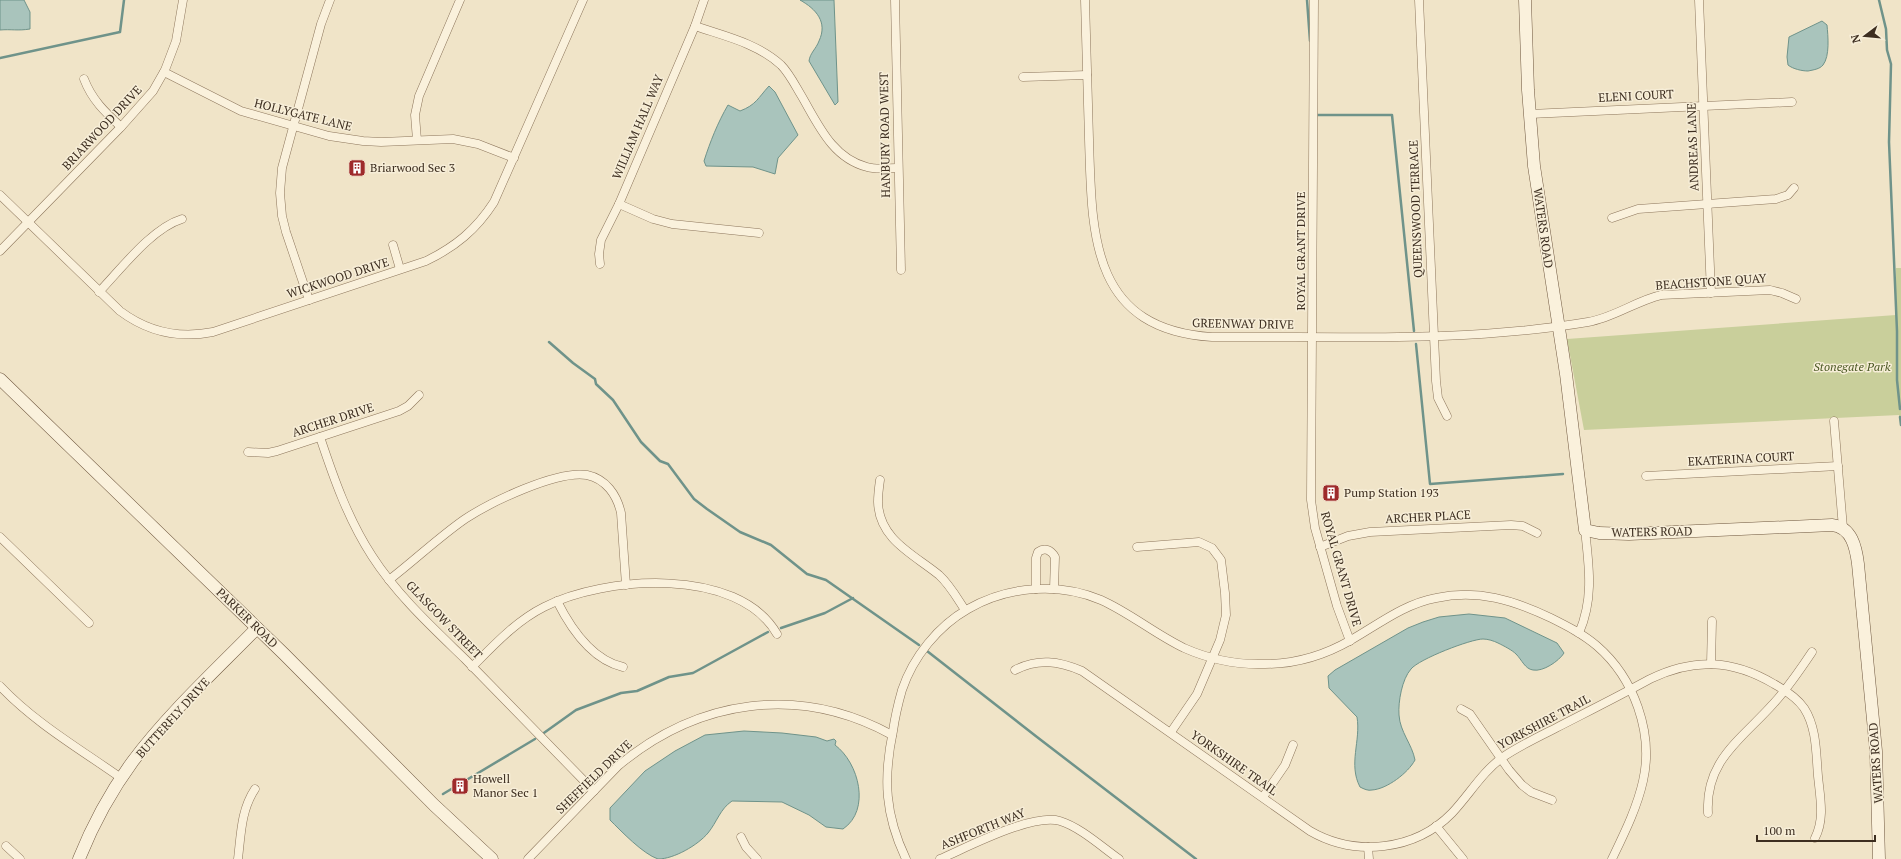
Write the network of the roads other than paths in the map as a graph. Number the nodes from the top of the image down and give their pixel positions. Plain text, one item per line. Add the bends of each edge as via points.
1 (183, 0) edge
2 (329, 0) edge
3 (460, 0) edge
4 (583, 0) edge
5 (704, 0) edge
6 (895, 0) edge
7 (1085, 0) edge
8 (1314, 0) edge
9 (1419, 0) edge
10 (1525, 0) edge
11 (1699, 0) edge
12 (695, 26) junction
13 (164, 72) junction
14 (1087, 75) junction
15 (1023, 77) dead end
16 (84, 79) dead end
17 (1792, 102) dead end
18 (1703, 105) junction
19 (1530, 114) junction
20 (293, 126) junction
21 (121, 128) junction
22 (417, 140) junction
23 (514, 158) junction
24 (898, 168) junction
25 (1794, 188) dead end
26 (0, 195) edge
27 (619, 204) junction
28 (1707, 204) junction
29 (1612, 218) dead end
30 (182, 219) dead end
31 (28, 222) junction
32 (759, 233) dead end
33 (393, 245) dead end
34 (0, 251) edge
35 (600, 264) dead end
36 (400, 269) junction
37 (901, 270) dead end
38 (99, 292) junction
39 (1711, 293) junction
40 (1796, 299) dead end
41 (309, 300) junction
42 (1558, 326) junction
43 (1312, 337) junction
44 (1434, 338) junction
45 (0, 379) edge
46 (419, 395) dead end
47 (1446, 416) dead end
48 (1834, 421) dead end
49 (320, 438) junction
50 (248, 452) dead end
51 (1838, 466) junction
52 (1646, 476) dead end
53 (880, 480) dead end
54 (1844, 528) junction
55 (1585, 530) junction
56 (1537, 533) dead end
57 (0, 537) edge
58 (1136, 547) dead end
59 (1320, 547) junction
60 (390, 580) junction
61 (626, 584) junction
62 (1036, 589) junction
63 (1054, 589) junction
64 (557, 600) junction
65 (965, 610) junction
66 (1712, 621) dead end
67 (89, 623) dead end
68 (257, 628) junction
69 (1579, 633) junction
70 (777, 634) dead end
71 (1350, 641) junction
72 (1812, 652) dead end
73 (1211, 657) junction
74 (1711, 664) junction
75 (472, 667) junction
76 (623, 667) dead end
77 (1015, 670) dead end
78 (0, 686) edge
79 (1631, 690) junction
80 (1785, 690) junction
81 (1461, 709) dead end
82 (1171, 732) junction
83 (892, 735) junction
84 (1293, 745) dead end
85 (1501, 758) junction
86 (121, 778) junction
87 (256, 789) dead end
88 (594, 791) junction
89 (1263, 797) junction
90 (1552, 800) dead end
91 (1708, 813) dead end
92 (1436, 826) junction
93 (741, 837) dead end
94 (1815, 838) dead end
95 (6, 846) dead end
96 (1368, 847) junction
97 (20, 859) edge
98 (79, 859) edge
99 (238, 859) edge
100 (492, 859) edge
101 (528, 859) edge
102 (757, 859) edge
103 (906, 859) edge
104 (940, 859) edge
105 (1119, 859) edge
106 (1369, 859) edge
107 (1463, 859) edge
108 (1612, 859) edge
109 (1879, 859) edge

1 - 13 street, BRIARWOOD DRIVE via 176,41
2 - 20 street
3 - 22 street via 419,96 415,116
4 - 23 street, WICKWOOD DRIVE
5 - 12 street, WILLIAM HALL WAY
6 - 24 street, HANBURY ROAD WEST
7 - 14 street, GREENWAY DRIVE
8 - 43 street, ROYAL GRANT DRIVE
9 - 44 street, QUEENSWOOD TERRACE
10 - 19 street, WATERS ROAD
11 - 18 street, ANDREAS LANE
12 - 24 street via 749,45 781,66 791,78 827,139 845,158 868,168
12 - 27 street, WILLIAM HALL WAY
13 - 20 street, HOLLYGATE LANE via 234,108
13 - 21 street, BRIARWOOD DRIVE via 153,91
14 - 15 street
14 - 43 street, GREENWAY DRIVE via 1090,196 1094,234 1106,272 1123,299 1137,312 1158,325 1190,335
16 - 21 street via 95,101
17 - 18 street, ELENI COURT
18 - 19 street, ELENI COURT
18 - 28 street, ANDREAS LANE
19 - 42 street, WATERS ROAD via 1537,186
20 - 22 street, HOLLYGATE LANE via 328,136 363,141
20 - 41 street via 282,168 280,203 286,232
21 - 31 street, BRIARWOOD DRIVE
22 - 23 street, HOLLYGATE LANE via 462,140
23 - 36 street, WICKWOOD DRIVE via 494,202 468,235 446,251 426,261
24 - 37 street, HANBURY ROAD WEST
25 - 28 street via 1788,195 1776,199
26 - 31 street, WICKWOOD DRIVE
27 - 32 street via 672,224
27 - 35 street, WILLIAM HALL WAY via 601,240
28 - 29 street via 1638,209
28 - 39 street, ANDREAS LANE
30 - 38 street via 158,231
31 - 34 street, BRIARWOOD DRIVE
31 - 38 street, WICKWOOD DRIVE
33 - 36 street
36 - 41 street, WICKWOOD DRIVE
38 - 41 street, WICKWOOD DRIVE via 135,322 164,333 182,335 213,332
39 - 40 street, BEACHSTONE QUAY via 1770,290
39 - 42 street, BEACHSTONE QUAY via 1654,297 1595,321
42 - 44 street, GREENWAY DRIVE
42 - 55 street, WATERS ROAD
43 - 44 street, GREENWAY DRIVE
43 - 59 street, ROYAL GRANT DRIVE via 1311,500 1313,522
44 - 47 street, QUEENSWOOD TERRACE via 1438,398
45 - 68 street, PARKER ROAD
46 - 49 street, ARCHER DRIVE via 399,411
48 - 51 street
49 - 50 street, ARCHER DRIVE via 268,453
49 - 60 street, GLASGOW STREET via 348,513 373,558
51 - 52 street, EKATERINA COURT
51 - 54 street
53 - 65 street via 878,503 891,536 900,547 946,581
54 - 55 street, WATERS ROAD via 1832,525 1629,534
54 - 109 street, WATERS ROAD via 1852,540 1858,564 1877,759
55 - 69 street via 1590,588 1587,612
56 - 59 street, ARCHER PLACE via 1523,526 1511,525 1370,532 1348,536
57 - 67 street
58 - 73 street via 1199,542 1212,548 1219,556 1226,593 1226,615 1220,640
59 - 71 street, ROYAL GRANT DRIVE via 1336,606
60 - 61 street via 452,529 492,503 563,476 577,474 603,482 619,503 622,513
60 - 75 street, GLASGOW STREET
61 - 64 street via 586,590
61 - 70 street via 680,584 726,595 751,606
62 - 63 street
62 - 63 street via 1036,558 1038,552 1044,549 1055,557
62 - 65 street via 995,597
63 - 73 street via 1101,600 1182,647
64 - 75 street via 519,623
64 - 76 street via 564,615 579,635 602,658
65 - 83 street via 933,638 914,664 899,700
66 - 74 street
68 - 86 street, BUTTERFLY DRIVE via 158,731
68 - 100 street, PARKER ROAD via 434,805
69 - 71 street via 1520,604 1490,596 1461,594 1418,602 1386,618
69 - 79 street via 1607,656
71 - 73 street via 1323,653 1288,662 1251,664
72 - 80 street
73 - 82 street via 1197,694
74 - 79 street, YORKSHIRE TRAIL via 1682,667 1666,672
74 - 80 street, YORKSHIRE TRAIL via 1748,670
75 - 88 street, GLASGOW STREET
77 - 82 street, YORKSHIRE TRAIL via 1038,662 1067,664 1093,676
78 - 86 street via 38,721
79 - 85 street, YORKSHIRE TRAIL
79 - 108 street via 1641,714 1645,770 1635,807
80 - 91 street via 1720,763 1710,782
80 - 94 street, YORKSHIRE TRAIL via 1804,708 1812,728 1821,811 1821,822
81 - 85 street via 1470,714
82 - 89 street, YORKSHIRE TRAIL
83 - 88 street, SHEFFIELD DRIVE via 852,717 818,708 775,704 739,707 708,715 667,732 632,755
83 - 103 street via 886,770 886,792 895,835
84 - 89 street via 1285,765
85 - 90 street via 1522,785 1531,792
85 - 92 street, YORKSHIRE TRAIL
86 - 98 street, BUTTERFLY DRIVE via 94,824
87 - 99 street via 244,812
88 - 101 street, SHEFFIELD DRIVE
89 - 96 street, YORKSHIRE TRAIL via 1319,836 1348,846
92 - 96 street, YORKSHIRE TRAIL via 1408,840
92 - 107 street
93 - 102 street
95 - 97 street
96 - 106 street
104 - 105 street, ASHFORTH WAY via 1022,825 1044,819 1071,825

